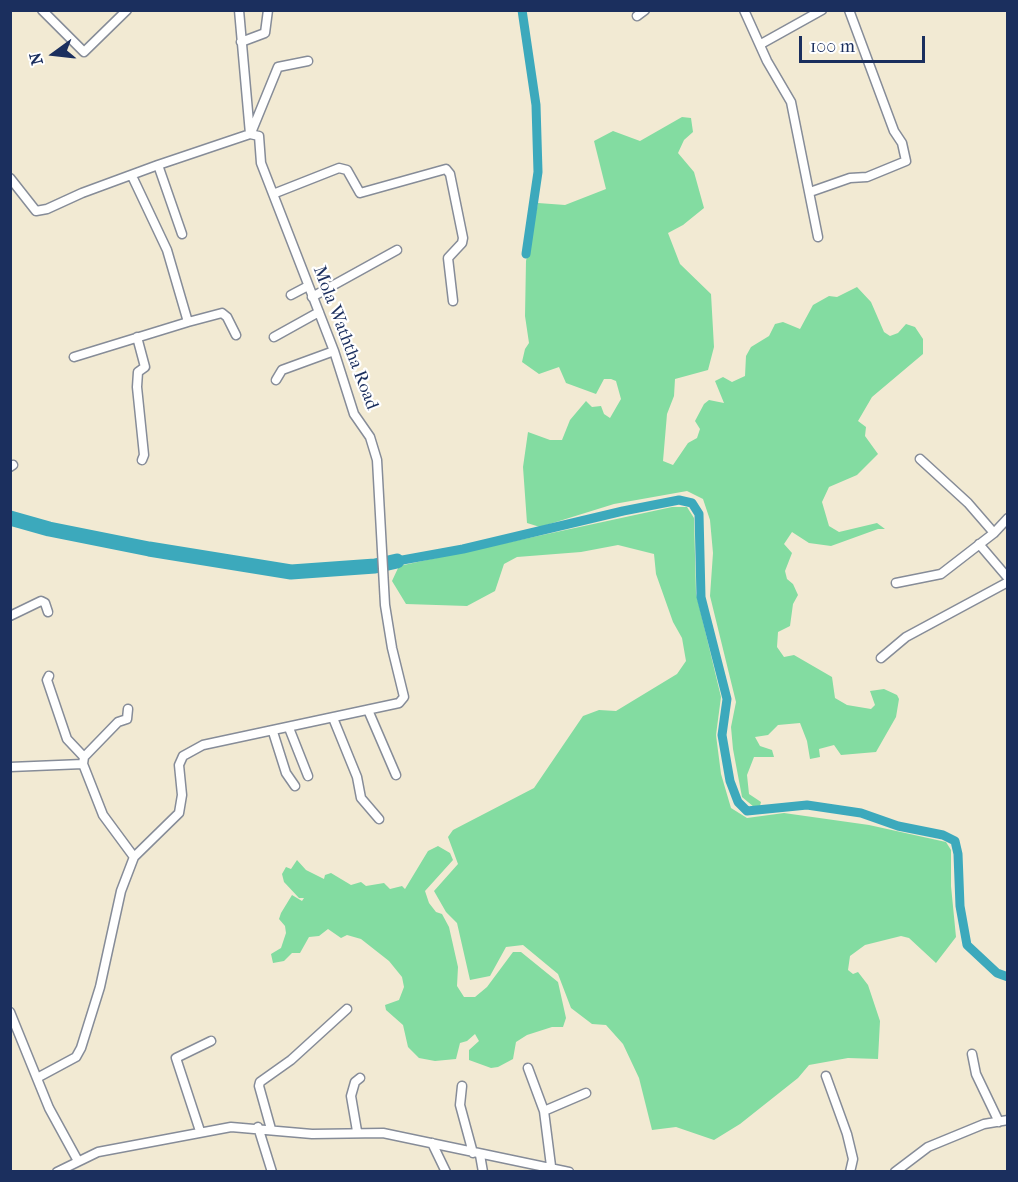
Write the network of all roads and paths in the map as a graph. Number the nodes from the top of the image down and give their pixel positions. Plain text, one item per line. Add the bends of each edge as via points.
1 (127, 10) edge
2 (238, 10) edge
3 (268, 10) edge
4 (744, 10) edge
5 (822, 10) edge
6 (849, 10) edge
7 (44, 11) edge
8 (241, 42) junction
9 (761, 44) junction
10 (308, 61) dead end
11 (250, 134) junction
12 (158, 165) junction
13 (132, 176) junction
14 (10, 178) edge
15 (810, 192) junction
16 (273, 194) junction
17 (182, 234) dead end
18 (818, 237) dead end
19 (397, 250) dead end
20 (308, 286) junction
21 (291, 295) dead end
22 (312, 297) junction
23 (453, 301) dead end
24 (319, 312) junction
25 (188, 322) junction
26 (236, 335) dead end
27 (137, 337) junction
28 (274, 337) dead end
29 (334, 351) junction
30 (74, 357) dead end
31 (276, 380) dead end
32 (920, 459) dead end
33 (142, 460) dead end
34 (1008, 518) edge
35 (994, 533) junction
36 (979, 544) junction
37 (1008, 580) edge
38 (896, 583) dead end
39 (48, 612) dead end
40 (10, 616) edge
41 (881, 658) dead end
42 (49, 676) dead end
43 (128, 709) dead end
44 (368, 710) junction
45 (333, 718) junction
46 (289, 728) junction
47 (273, 732) junction
48 (84, 760) junction
49 (10, 767) edge
50 (396, 775) dead end
51 (308, 776) dead end
52 (295, 786) dead end
53 (379, 819) dead end
54 (134, 857) junction
55 (347, 1009) dead end
56 (10, 1012) edge
57 (212, 1041) dead end
58 (972, 1054) dead end
59 (528, 1068) dead end
60 (826, 1076) dead end
61 (36, 1078) junction
62 (360, 1078) dead end
63 (462, 1086) dead end
64 (586, 1093) dead end
65 (544, 1111) junction
66 (1003, 1121) edge
67 (258, 1127) junction
68 (272, 1129) junction
69 (200, 1131) junction
70 (357, 1131) junction
71 (432, 1143) junction
72 (476, 1154) junction
73 (78, 1161) junction
74 (551, 1166) junction
75 (536, 1167) edge
76 (57, 1172) edge
77 (272, 1172) edge
78 (446, 1172) edge
79 (483, 1172) edge
80 (569, 1172) edge
81 (850, 1172) edge
82 (895, 1172) edge

1 - 7 street via 84,52
2 - 8 street
3 - 8 street via 265,33
4 - 9 street
5 - 9 street
6 - 15 street via 906,161 867,177 850,178
8 - 11 street
9 - 15 street via 791,102
10 - 11 street via 278,68
11 - 12 street
11 - 16 street, Mola Waththa Road via 259,136 261,164
12 - 13 street
12 - 17 street
13 - 14 street via 36,211
13 - 25 street via 168,250
15 - 18 street
16 - 20 street, Mola Waththa Road
16 - 23 street via 339,168 347,170 360,193 446,169 463,238 448,258
19 - 22 street
20 - 21 street
20 - 22 street, Mola Waththa Road
22 - 24 street, Mola Waththa Road
24 - 28 street
24 - 29 street, Mola Waththa Road
25 - 26 street via 222,313
25 - 27 street
27 - 30 street
27 - 33 street via 145,367 138,372 137,387
29 - 31 street via 282,370
29 - 44 street, Mola Waththa Road via 354,414 370,437 377,460 382,564 392,648 404,697 399,704
32 - 35 street
34 - 35 street
35 - 36 street
36 - 37 street
36 - 38 street via 941,573
37 - 41 street via 906,637
39 - 40 street via 41,601
42 - 48 street via 47,680 67,739
43 - 48 street via 127,719 118,722
44 - 45 street, Mola Waththa Road
44 - 50 street
45 - 46 street, Mola Waththa Road
45 - 53 street via 357,777 361,798
46 - 47 street, Mola Waththa Road
46 - 51 street
47 - 52 street via 286,773
47 - 54 street, Mola Waththa Road via 203,745 183,756 179,765 179,813
48 - 49 street
48 - 54 street via 103,815
54 - 61 street via 121,891 100,987 81,1048 76,1057
55 - 68 street via 291,1060 260,1082
56 - 61 street
57 - 69 street via 176,1058
58 - 66 street via 976,1074
59 - 65 street
60 - 81 street via 847,1134 853,1159
61 - 73 street
62 - 70 street via 351,1096
63 - 72 street via 460,1105
64 - 65 street
65 - 74 street
66 - 82 street via 984,1124 928,1147
67 - 68 street
67 - 69 street
67 - 77 street
68 - 70 street via 312,1134
69 - 73 street via 98,1152
70 - 71 street
71 - 72 street
71 - 78 street
72 - 75 street
72 - 79 street
73 - 76 street
74 - 75 street
74 - 80 street

